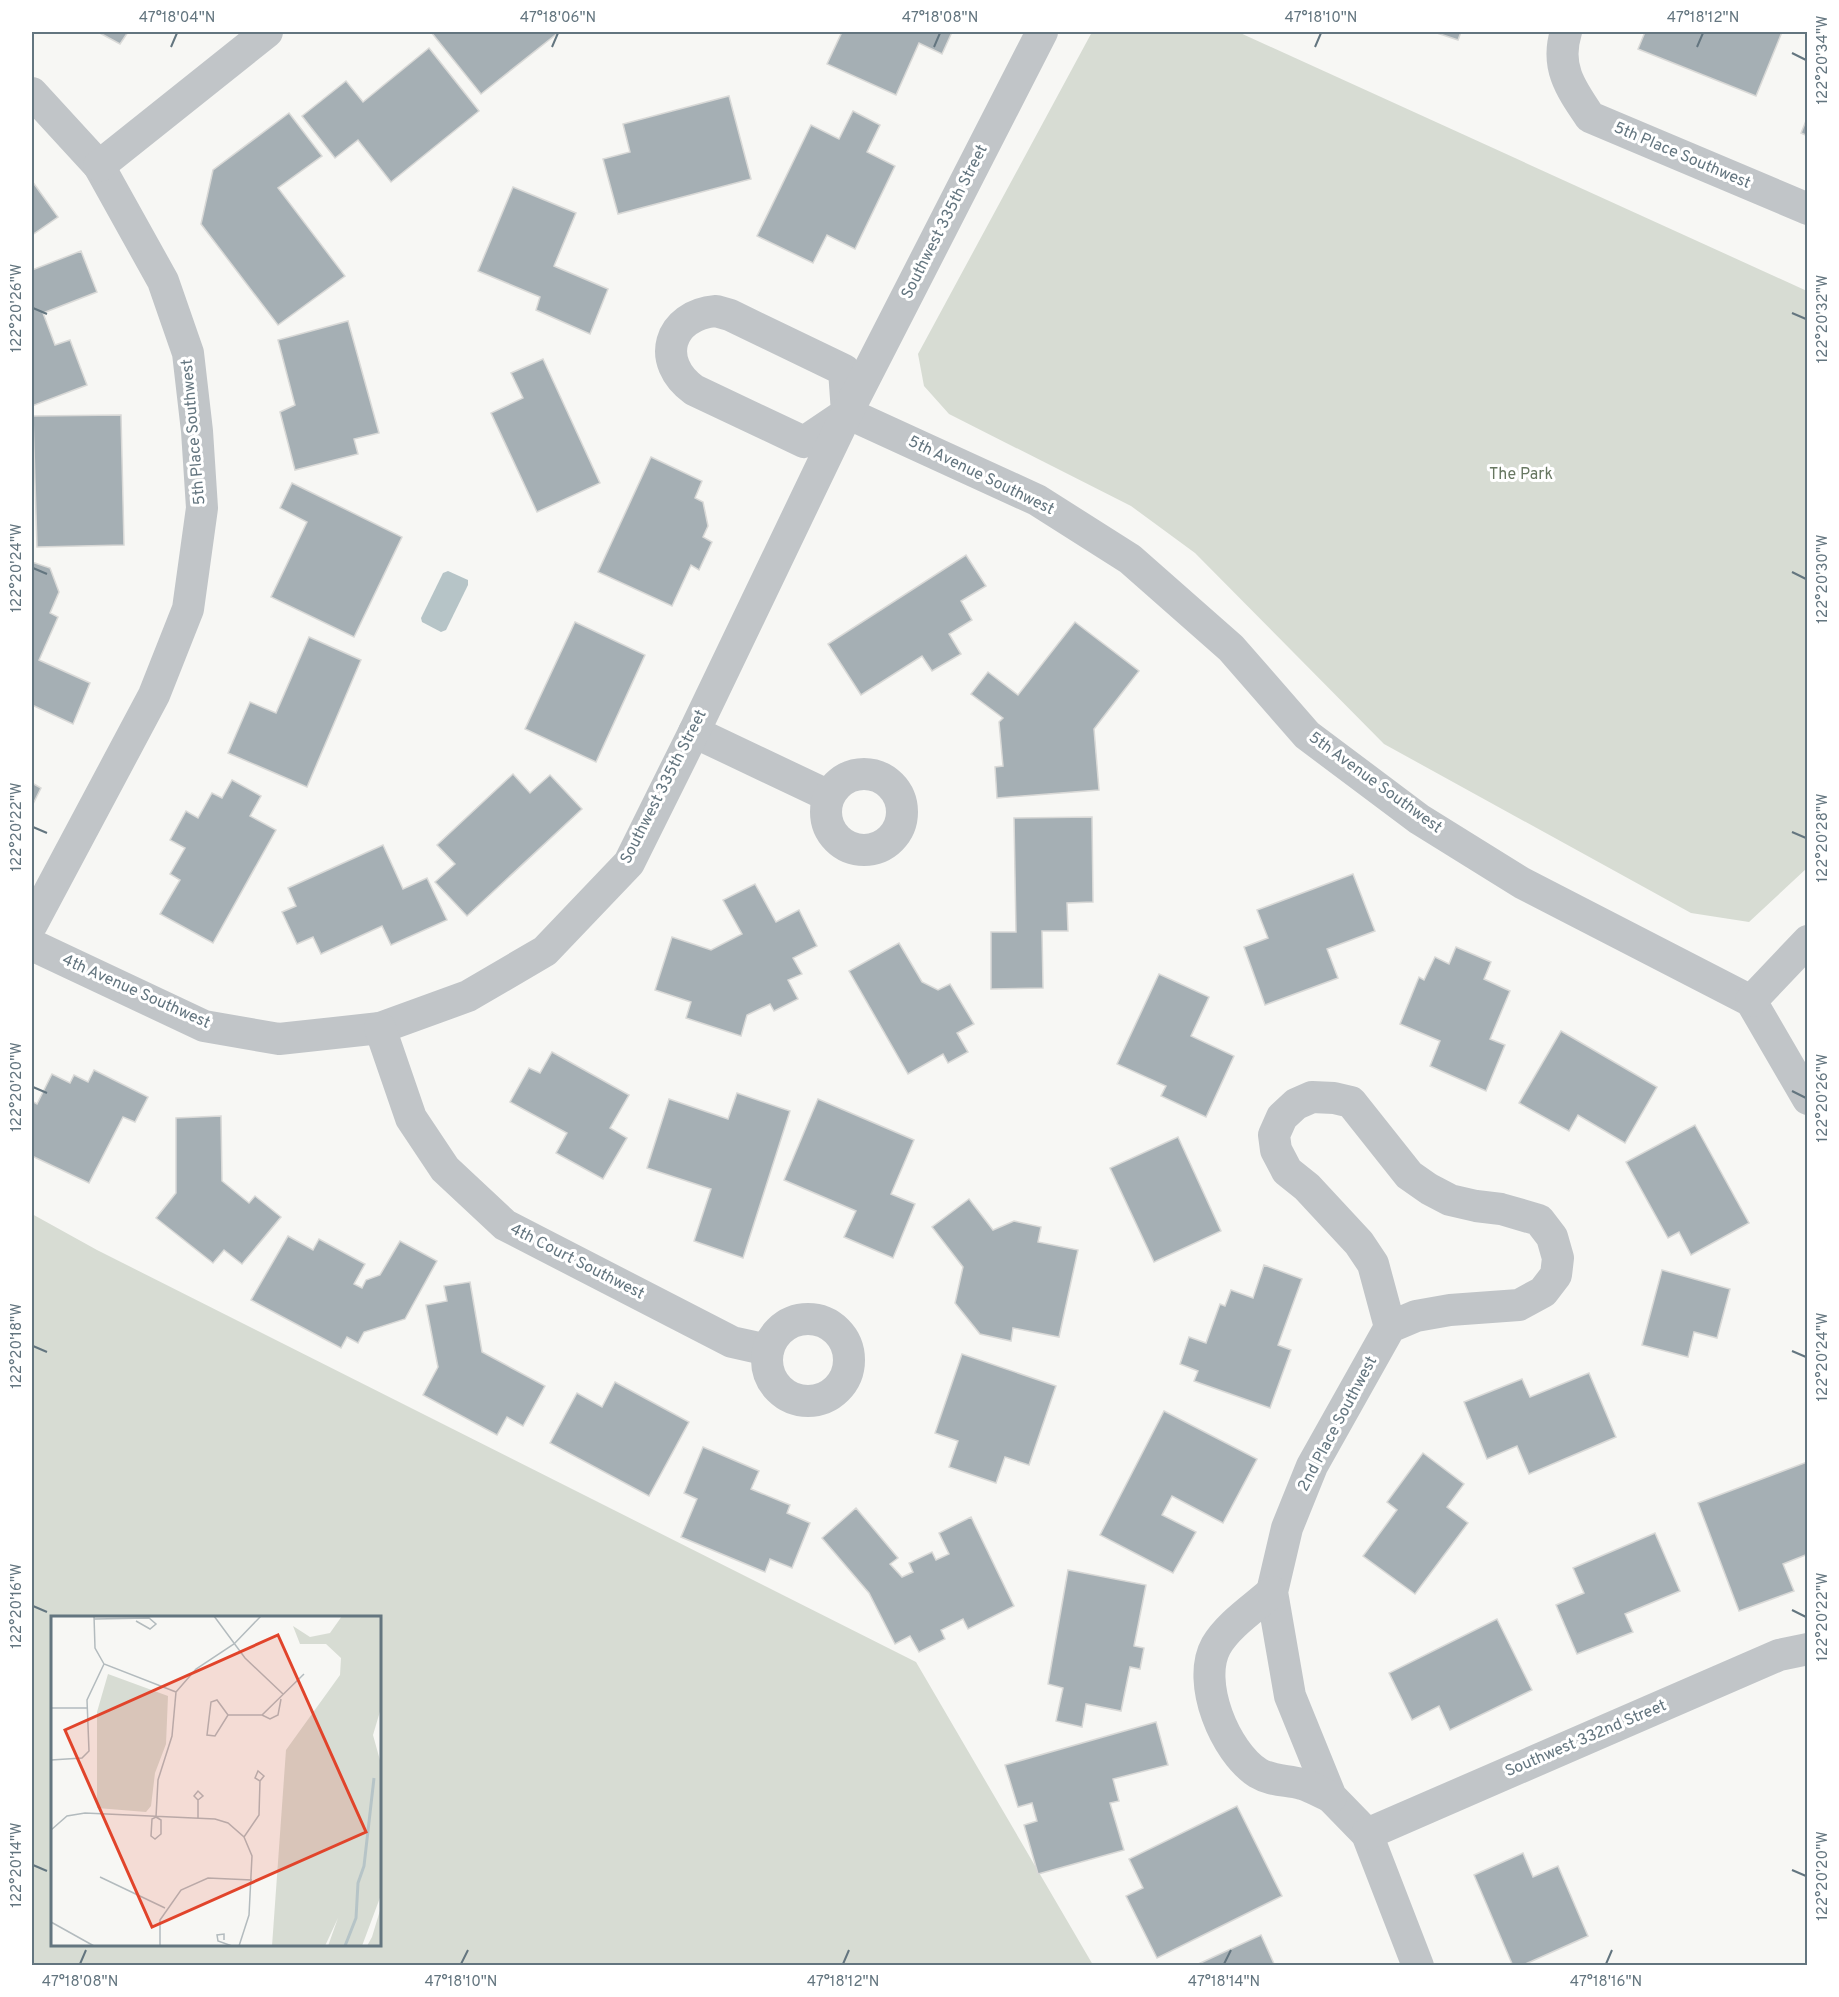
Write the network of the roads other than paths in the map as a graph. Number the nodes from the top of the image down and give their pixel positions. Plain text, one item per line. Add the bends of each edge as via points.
1 (267, 32) edge
2 (1042, 32) edge
3 (1566, 32) edge
4 (32, 93) edge
5 (99, 166) junction
6 (1808, 209) edge
7 (848, 413) junction
8 (694, 732) junction
9 (829, 796) dead end
10 (32, 924) edge
11 (1808, 941) edge
12 (32, 945) edge
13 (1751, 1001) junction
14 (380, 1028) junction
15 (279, 1039) joint
16 (1808, 1099) edge
17 (1390, 1326) junction
18 (768, 1350) dead end
19 (1272, 1592) junction
20 (1808, 1649) edge
21 (1331, 1797) junction
22 (1367, 1834) junction
23 (1418, 1965) edge

1 - 5 street
2 - 7 street, Southwest 335th Street
3 - 6 street, 5th Place Southwest via 1563,65 1569,87 1590,117
4 - 5 street, 5th Place Southwest
5 - 10 street, 5th Place Southwest via 163,280 188,353 202,508 188,609 154,696
7 - 7 street, Southwest 335th Street via 844,370 716,311 702,312 678,328 671,356 674,370 694,390 804,442
7 - 8 street, Southwest 335th Street
7 - 13 street, 5th Avenue Southwest via 1037,500 1130,559 1231,648 1307,735 1419,819 1522,883
8 - 9 street
8 - 14 street, Southwest 335th Street via 628,863 545,951 468,996
11 - 13 street
12 - 15 street, 4th Avenue Southwest via 204,1026
13 - 16 street
14 - 15 street, Southwest 335th Street
14 - 18 street, 4th Court Southwest via 411,1118 445,1169 505,1225 732,1342
17 - 17 street via 1450,1310 1520,1305 1544,1292 1556,1275 1558,1258 1552,1237 1539,1220 1450,1200 1429,1189 1410,1175 1351,1102 1312,1097 1296,1104 1282,1117 1274,1135 1276,1150 1287,1171 1307,1187 1364,1250 1373,1264
17 - 19 street, 2nd Place Southwest via 1312,1466 1287,1528
19 - 21 street, 2nd Place Southwest via 1290,1696
19 - 21 street, 2nd Place Southwest via 1230,1629 1216,1647 1210,1668 1218,1718 1240,1758 1257,1773 1302,1784
20 - 22 street, Southwest 332nd Street via 1779,1655
21 - 22 street, 2nd Place Southwest
22 - 23 street, 2nd Place Southwest

